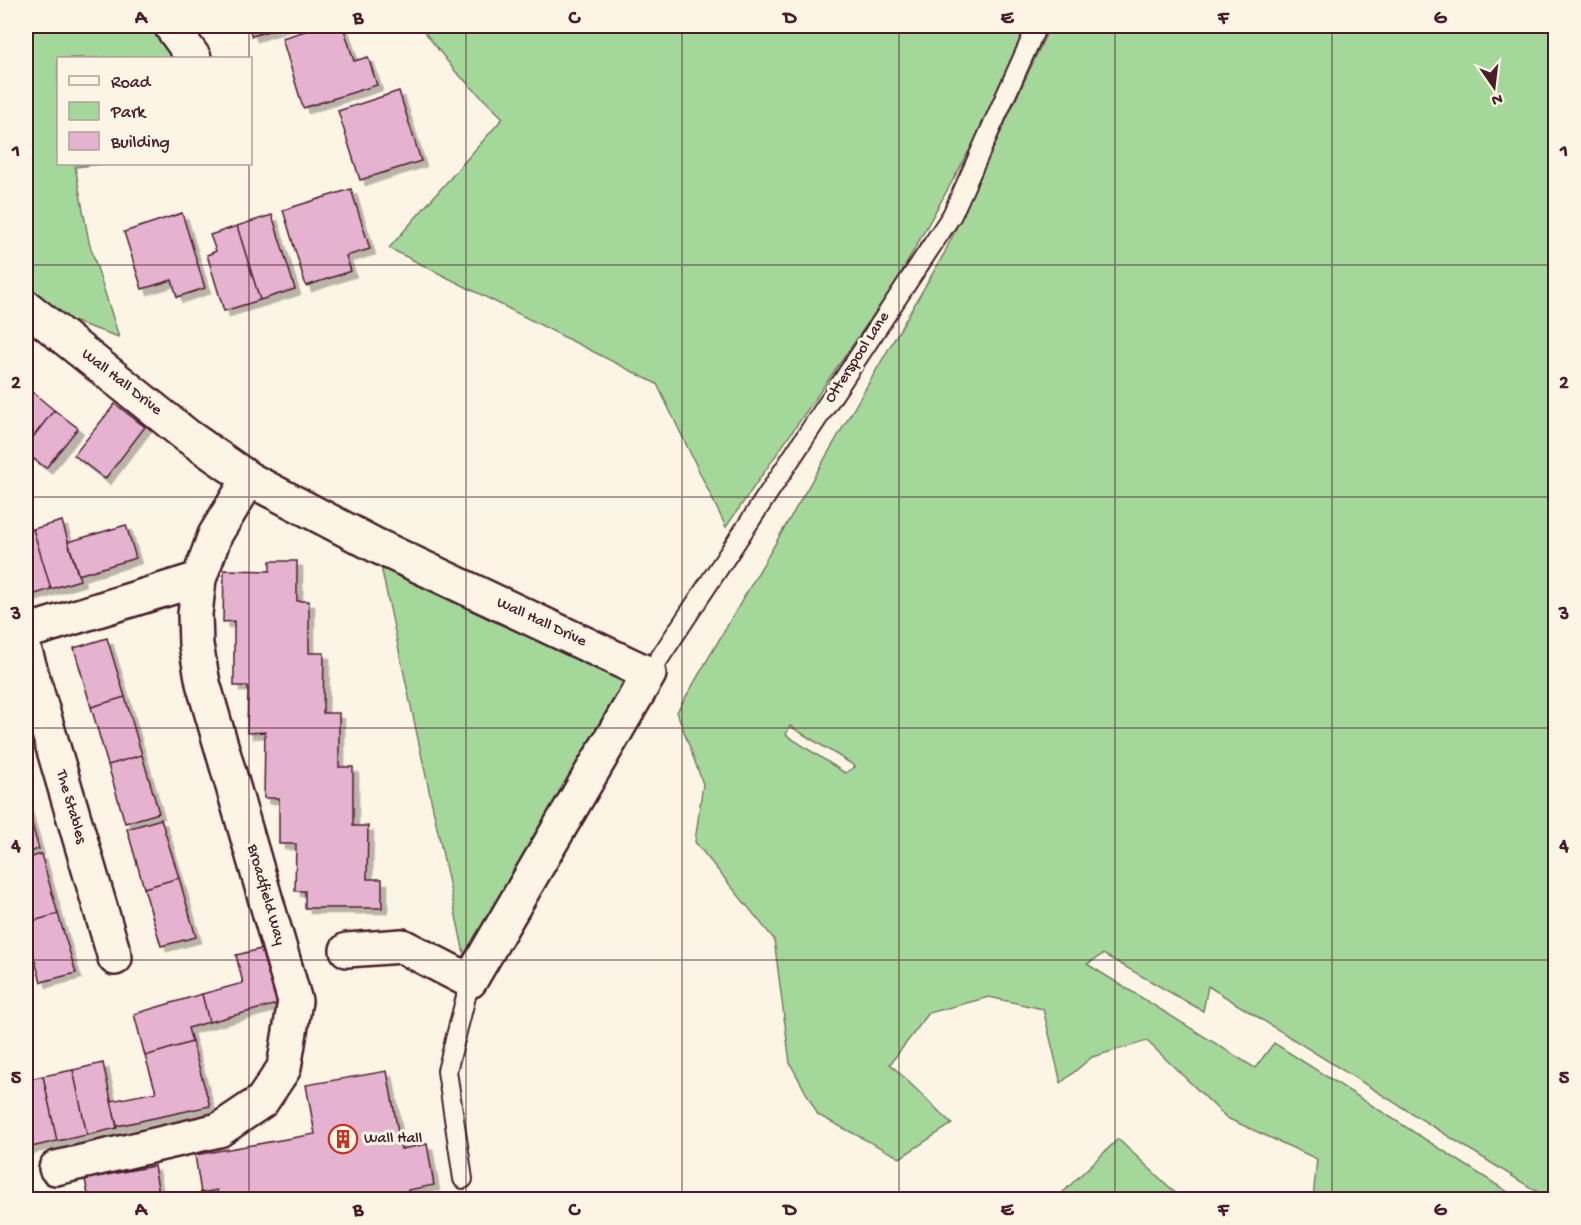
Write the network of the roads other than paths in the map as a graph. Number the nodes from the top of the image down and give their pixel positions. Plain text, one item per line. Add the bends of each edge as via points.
1 (171, 26) edge
2 (1037, 26) edge
3 (193, 57) edge
4 (26, 307) edge
5 (249, 479) junction
6 (199, 579) junction
7 (26, 632) edge
8 (26, 655) edge
9 (649, 674) junction
10 (347, 950) dead end
11 (115, 958) dead end
12 (470, 981) junction
13 (56, 1168) dead end
14 (464, 1179) dead end

1 - 3 street
2 - 9 lane, Otterspool Lane via 952,215
4 - 5 street, Wall Hall Drive via 186,435
5 - 6 street, Broadfield Way via 215,535
5 - 9 street, Wall Hall Drive via 377,546
6 - 7 street
6 - 13 street, Broadfield Way via 196,645 203,683 296,1001 284,1068 262,1101 219,1130
8 - 11 street, The Stables
9 - 12 street
10 - 12 street via 402,946
12 - 14 lane via 447,1071

